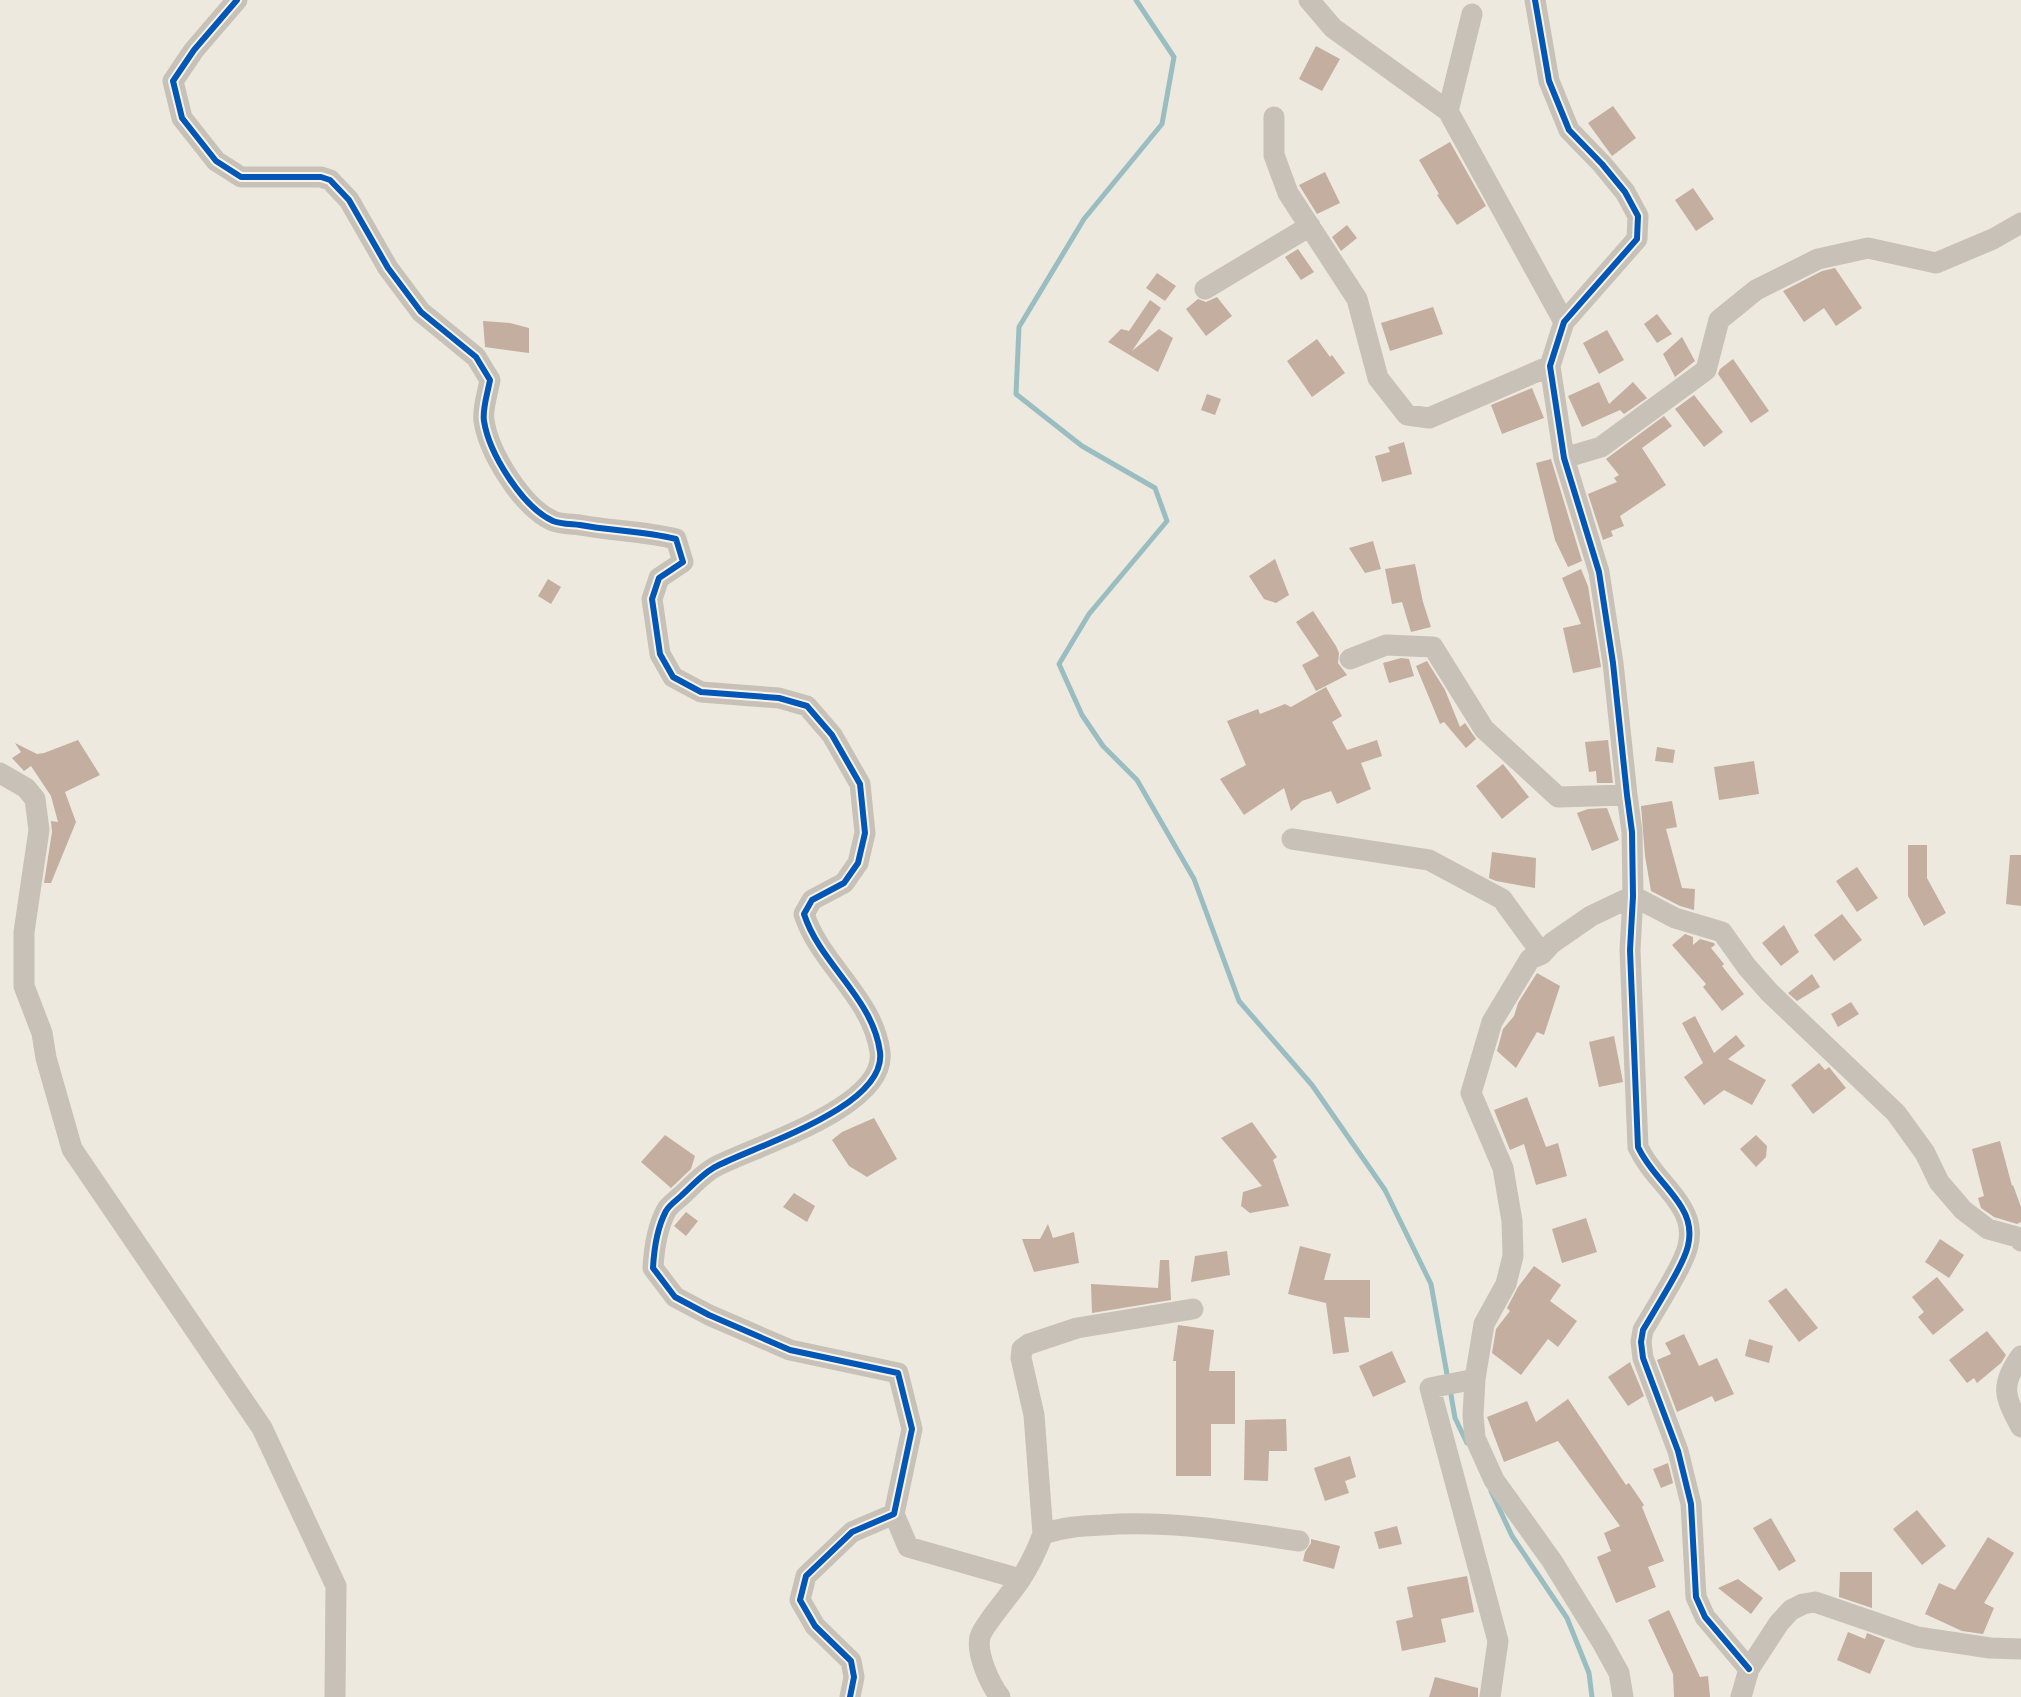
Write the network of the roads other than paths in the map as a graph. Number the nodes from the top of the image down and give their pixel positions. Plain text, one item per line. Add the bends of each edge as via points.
1 (237, 0) edge
2 (1309, 0) edge
3 (1534, 0) edge
4 (1472, 14) dead end
5 (1448, 111) junction
6 (1274, 117) dead end
7 (2021, 223) edge
8 (1310, 226) junction
9 (1205, 289) dead end
10 (1564, 322) junction
11 (1550, 366) junction
12 (1564, 458) junction
13 (1350, 659) dead end
14 (0, 773) edge
15 (1627, 795) junction
16 (1292, 839) dead end
17 (1633, 896) junction
18 (1542, 954) junction
19 (2021, 1241) edge
20 (1193, 1309) dead end
21 (2021, 1356) edge
22 (1475, 1379) junction
23 (2021, 1427) edge
24 (894, 1514) junction
25 (1043, 1534) junction
26 (1299, 1541) dead end
27 (1020, 1580) junction
28 (2021, 1649) edge
29 (1749, 1669) junction
30 (335, 1697) edge
31 (850, 1697) edge
32 (1000, 1697) edge
33 (1490, 1697) edge
34 (1623, 1697) edge
35 (1741, 1697) edge

1 - 24 street via 173,81 182,118 216,161 241,177 330,180 349,200 388,268 421,312 476,357 490,380 483,419 494,454 517,489 553,521 676,539 683,562 659,578 652,599 660,654 674,677 701,692 779,698 807,706 832,735 860,784 865,833 858,863 844,883 812,900 804,914 810,933 873,1023 880,1054 877,1069 868,1086 843,1107 715,1167 694,1184 666,1209 654,1247 653,1268 675,1297 790,1350 898,1373 912,1429
2 - 5 street via 1333,28
3 - 10 street via 1549,81 1569,130 1619,185 1638,216 1637,239
4 - 5 street
5 - 10 street
6 - 8 street via 1274,155 1288,193
7 - 12 street via 1936,263 1868,248 1818,259 1755,290 1719,320 1706,370 1601,447
8 - 9 street
8 - 11 street via 1357,299 1378,378 1407,415 1429,418
10 - 11 street
11 - 12 street
12 - 15 street via 1599,572
13 - 15 street via 1386,645 1433,646 1484,729 1558,797
14 - 30 street via 26,788 35,799 39,830 24,932 24,986 42,1033 72,1149 262,1428 336,1586
15 - 17 street
16 - 18 street via 1429,860 1502,899
17 - 18 street via 1591,916
17 - 19 street via 1674,918 1722,932 1770,993 1896,1113 1925,1153 1939,1182 1964,1210 1988,1229
17 - 29 street via 1630,950 1638,1148 1683,1209 1690,1238 1687,1255 1643,1330 1643,1358 1678,1451 1691,1504 1696,1597 1705,1617
18 - 22 street via 1530,959 1492,1022 1471,1093 1503,1168 1513,1256 1506,1284 1484,1323
20 - 25 street via 1077,1328 1022,1349 1034,1415
21 - 23 street via 2011,1369 2005,1393
22 - 33 street via 1430,1388 1498,1641
22 - 34 street via 1475,1438 1482,1458 1602,1642 1619,1673
24 - 27 street via 908,1547
24 - 31 street via 852,1532 805,1579 800,1600 815,1626 851,1661 854,1677
25 - 26 street via 1076,1526 1140,1522 1210,1527
25 - 27 street
27 - 32 street via 980,1636 981,1658
28 - 29 street via 1917,1637 1815,1602 1791,1610
29 - 35 street

